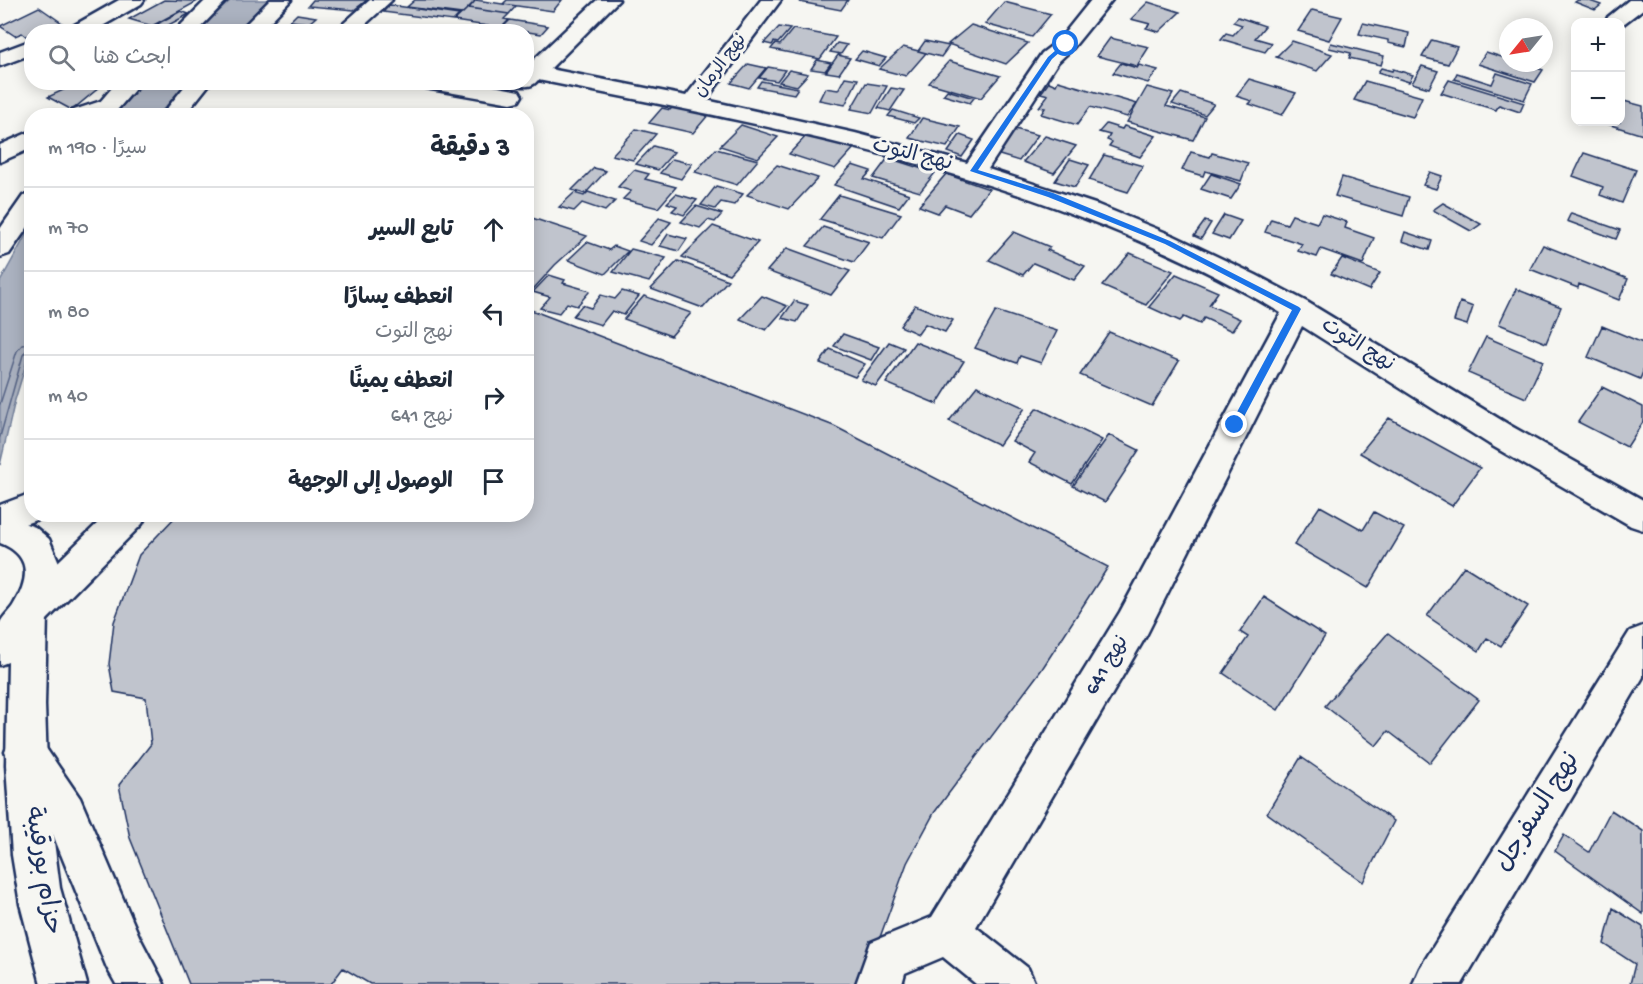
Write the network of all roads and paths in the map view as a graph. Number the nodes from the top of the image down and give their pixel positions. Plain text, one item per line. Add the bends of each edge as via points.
1 (134, 0) edge
2 (217, 0) edge
3 (281, 0) edge
4 (382, 0) edge
5 (609, 0) edge
6 (771, 0) edge
7 (1102, 0) edge
8 (1642, 0) edge
9 (1619, 18) edge
10 (90, 24) edge
11 (192, 24) edge
12 (256, 24) edge
13 (354, 24) edge
14 (24, 50) edge
15 (0, 60) edge
16 (534, 73) edge
17 (534, 84) edge
18 (123, 90) edge
19 (193, 90) edge
20 (517, 90) edge
21 (692, 103) junction
22 (106, 108) edge
23 (179, 108) edge
24 (498, 108) edge
25 (24, 142) edge
26 (0, 155) edge
27 (974, 171) junction
28 (24, 214) edge
29 (0, 248) edge
30 (1296, 309) junction
31 (24, 510) edge
32 (1643, 516) edge
33 (0, 519) edge
34 (122, 522) edge
35 (22, 528) edge
36 (29, 614) junction
37 (1643, 643) edge
38 (0, 648) edge
39 (25, 752) junction
40 (948, 933) junction
41 (64, 984) edge
42 (141, 984) edge
43 (879, 984) edge
44 (1012, 984) edge
45 (1436, 984) edge

1 - 10 main road
2 - 11 main road
3 - 12 main road
4 - 13 main road
5 - 16 main road
6 - 21 main road, نهج الرمان
7 - 27 main road via 1050,58
8 - 9 main road
14 - 15 main road
17 - 21 main road, نهج التوت
18 - 22 main road
19 - 23 main road
20 - 24 main road
21 - 27 main road, نهج التوت
25 - 26 main road
27 - 30 main road, نهج التوت via 1050,195 1167,243
28 - 29 main road
30 - 32 main road, نهج التوت via 1483,425
30 - 40 main road, نهج 641 via 1133,624
31 - 33 main road
34 - 36 main road
35 - 36 main road via 39,554 43,577
36 - 38 main road
36 - 39 main road, حزام بورقيبة
37 - 45 main road, نهج السفرجل
39 - 41 main road, حزام بورقيبة via 33,857
39 - 42 main road via 65,813 123,952
40 - 43 main road via 887,958
40 - 44 main road

